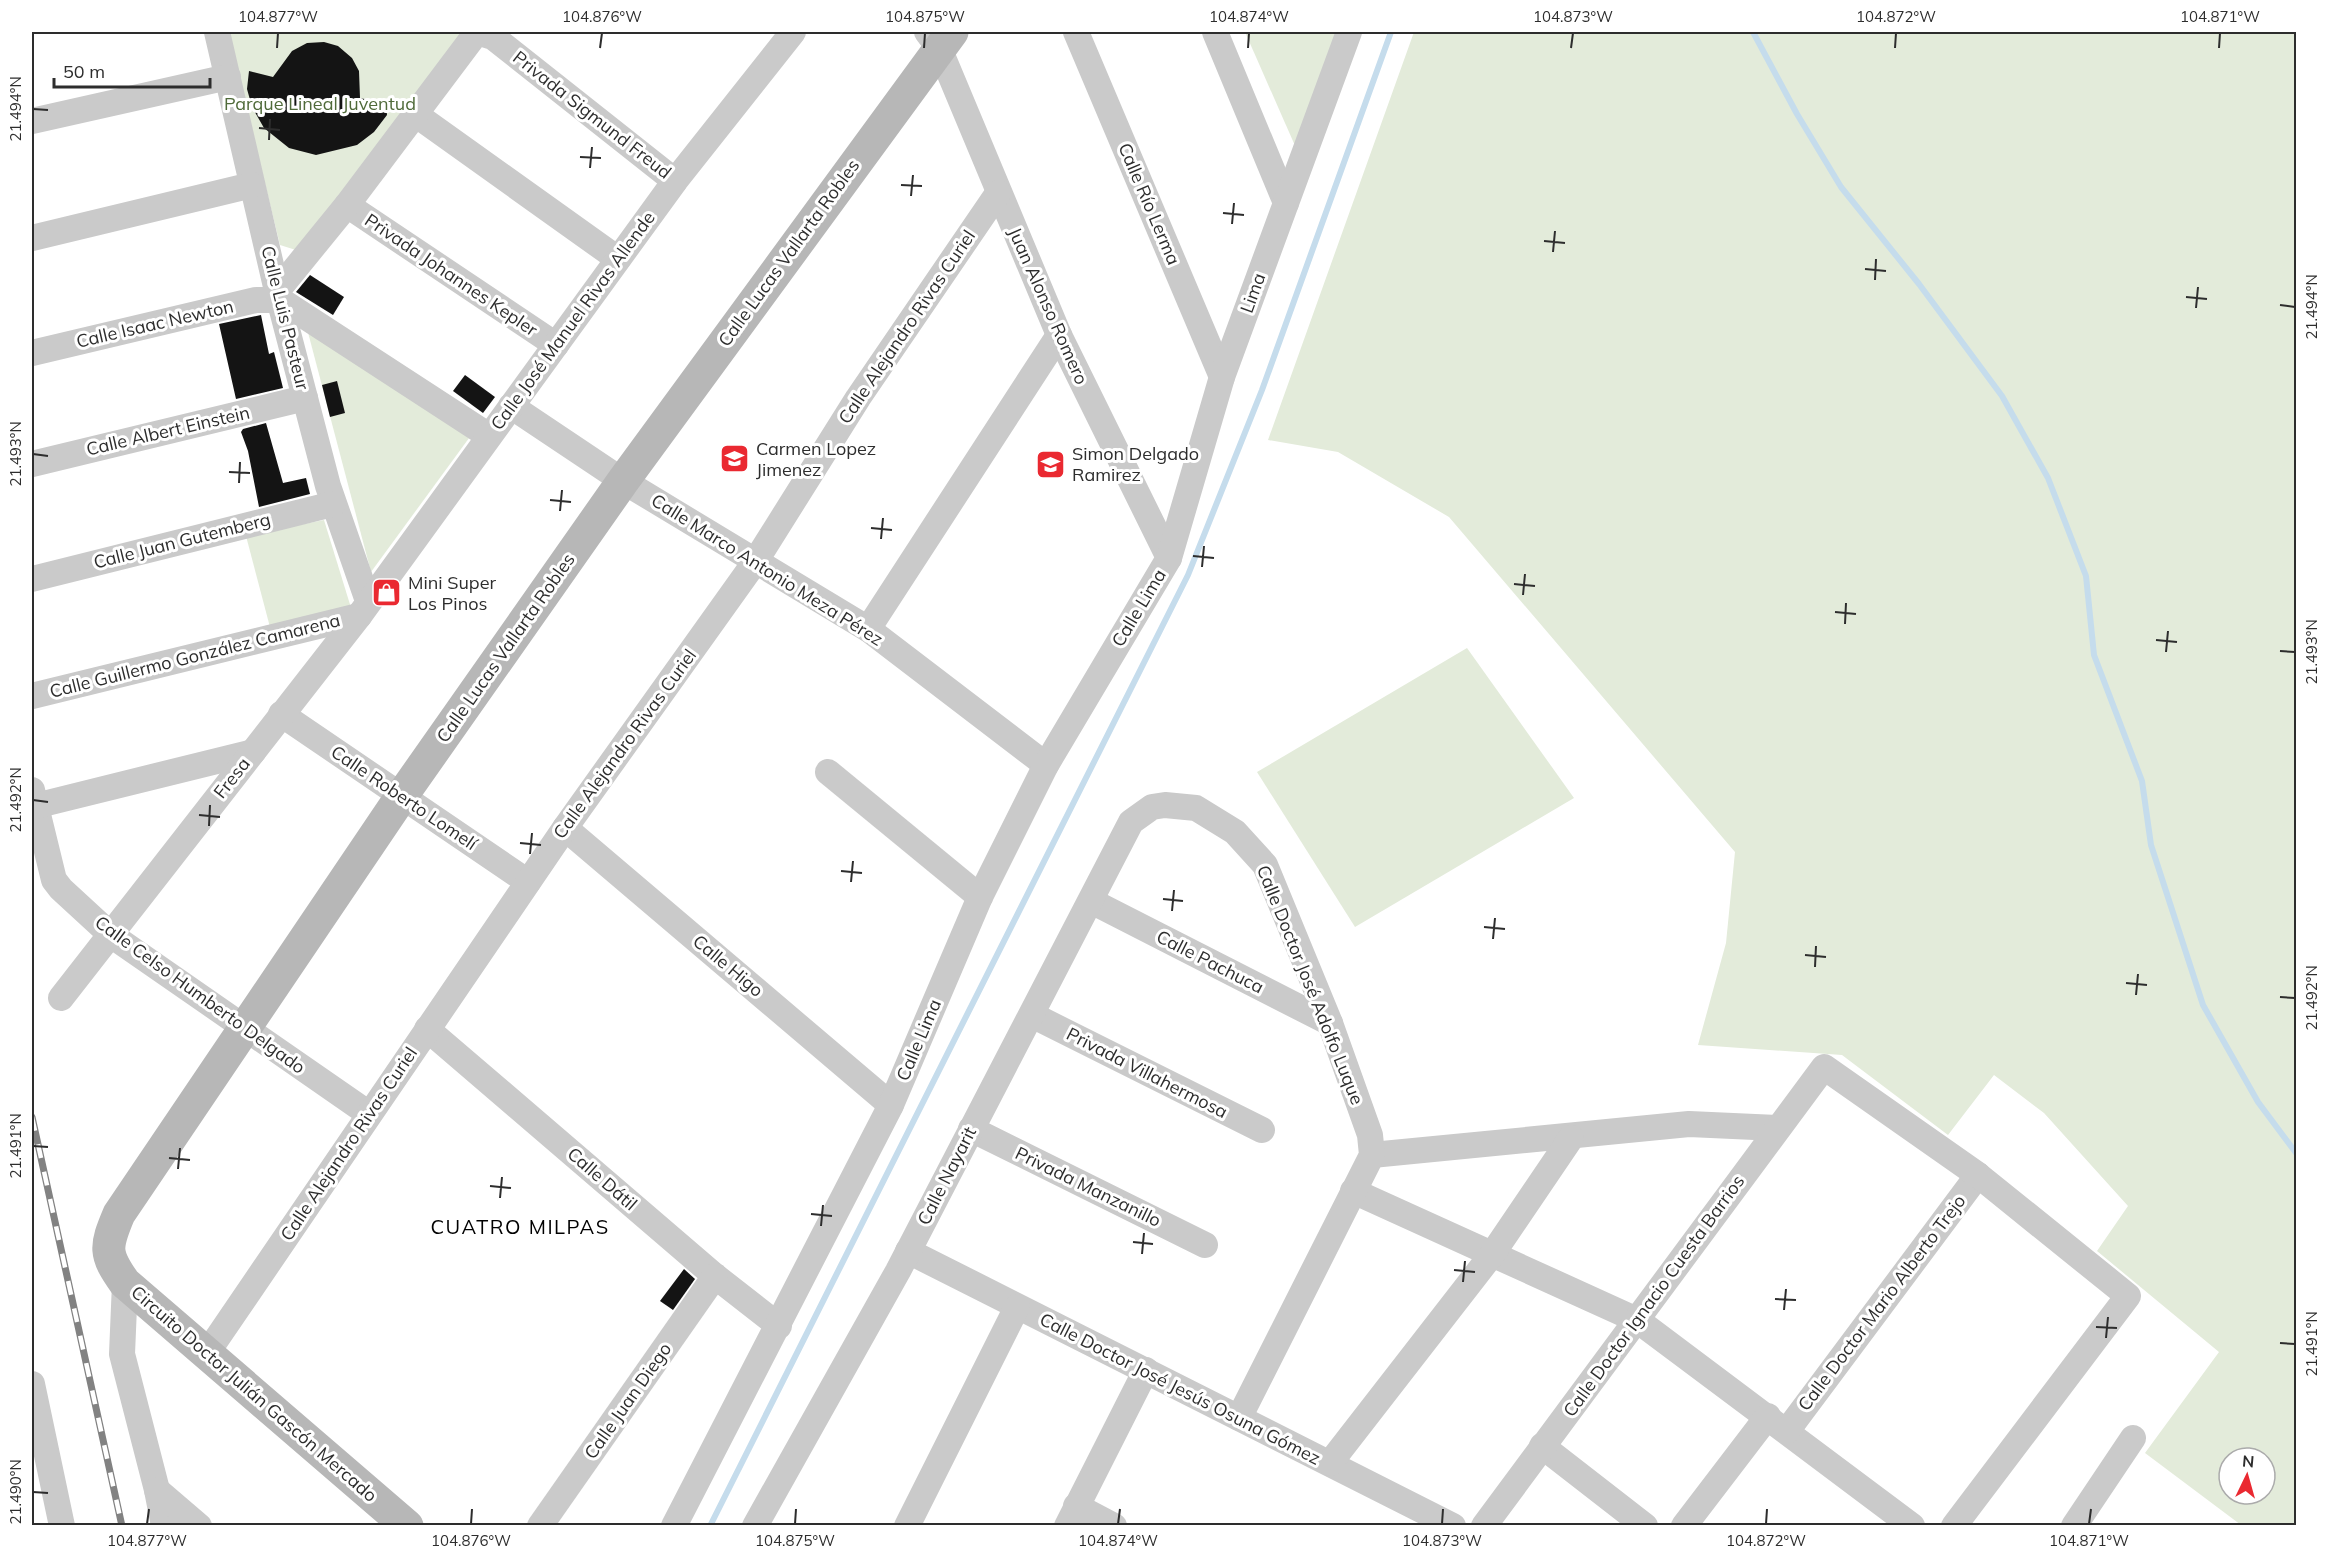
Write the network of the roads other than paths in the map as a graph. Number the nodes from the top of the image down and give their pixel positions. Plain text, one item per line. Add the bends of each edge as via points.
1 (217, 32) edge
2 (477, 32) edge
3 (792, 32) edge
4 (1076, 32) edge
5 (1215, 32) edge
6 (1349, 32) edge
7 (939, 37) edge
8 (228, 77) junction
9 (415, 114) junction
10 (32, 121) edge
11 (675, 181) junction
12 (252, 185) junction
13 (998, 193) junction
14 (1286, 203) junction
15 (347, 205) junction
16 (32, 238) edge
17 (618, 259) junction
18 (279, 296) junction
19 (1059, 335) junction
20 (556, 345) junction
21 (32, 353) edge
22 (1222, 377) junction
23 (306, 398) junction
24 (511, 406) junction
25 (489, 436) junction
26 (32, 464) edge
27 (622, 481) junction
28 (333, 504) junction
29 (1169, 558) junction
30 (755, 562) junction
31 (32, 579) edge
32 (363, 608) junction
33 (868, 629) junction
34 (32, 696) edge
35 (281, 714) junction
36 (253, 752) junction
37 (1046, 765) junction
38 (828, 772) dead end
39 (401, 797) junction
40 (34, 798) edge
41 (1131, 822) joint
42 (565, 828) junction
43 (528, 882) junction
44 (980, 897) junction
45 (1091, 901) junction
46 (111, 935) junction
47 (61, 998) dead end
48 (1032, 1015) junction
49 (1330, 1023) junction
50 (244, 1029) junction
51 (427, 1029) junction
52 (891, 1105) junction
53 (369, 1114) junction
54 (1777, 1128) junction
55 (971, 1129) junction
56 (1262, 1130) dead end
57 (1571, 1137) junction
58 (1372, 1155) junction
59 (1978, 1175) junction
60 (1353, 1191) junction
61 (1205, 1245) dead end
62 (908, 1251) junction
63 (1493, 1253) junction
64 (716, 1276) junction
65 (125, 1283) junction
66 (1017, 1306) junction
67 (1637, 1320) junction
68 (779, 1326) junction
69 (207, 1353) junction
70 (1146, 1370) junction
71 (32, 1384) edge
72 (1239, 1418) junction
73 (1777, 1424) junction
74 (37, 1438) edge
75 (2133, 1438) dead end
76 (1542, 1446) junction
77 (1330, 1463) junction
78 (157, 1490) junction
79 (1071, 1516) edge
80 (758, 1525) edge
81 (62, 1526) edge
82 (164, 1526) edge
83 (199, 1526) edge
84 (407, 1526) edge
85 (540, 1526) edge
86 (674, 1526) edge
87 (907, 1526) edge
88 (1114, 1526) edge
89 (1453, 1526) edge
90 (1484, 1526) edge
91 (1645, 1526) edge
92 (1684, 1526) edge
93 (1912, 1526) edge
94 (1954, 1526) edge
95 (2074, 1526) edge

1 - 8 street, Calle Luis Pasteur
2 - 9 street
2 - 11 street, Privada Sigmund Freud via 493,37
3 - 11 street, Calle José Manuel Rivas Allende
4 - 22 street, Calle Río Lerma
5 - 14 street
6 - 14 street, Lima
7 - 13 street, Juan Alonso Romero
7 - 27 street, Calle Lucas Vallarta Robles
8 - 10 street
8 - 12 street, Calle Luis Pasteur
9 - 15 street
9 - 17 street
11 - 17 street, Calle José Manuel Rivas Allende
12 - 16 street
12 - 18 street, Calle Luis Pasteur
13 - 19 street, Juan Alonso Romero
13 - 30 street, Calle Alejandro Rivas Curiel via 858,398
14 - 22 street, Lima
15 - 18 street
15 - 20 street, Privada Johannes Kepler
17 - 20 street, Calle José Manuel Rivas Allende
18 - 21 street, Calle Isaac Newton
18 - 23 street, Calle Luis Pasteur
18 - 25 street
19 - 29 street, Juan Alonso Romero
19 - 33 street
20 - 24 street, Calle José Manuel Rivas Allende
22 - 29 street, Lima
23 - 26 street, Calle Albert Einstein
23 - 28 street, Calle Luis Pasteur
24 - 25 street, Calle José Manuel Rivas Allende
24 - 27 street, Calle Marco Antonio Meza Pérez
25 - 32 street, Calle José Manuel Rivas Allende
27 - 30 street, Calle Marco Antonio Meza Pérez
27 - 39 street, Calle Lucas Vallarta Robles
28 - 31 street, Calle Juan Gutemberg
28 - 32 street, Calle Luis Pasteur
29 - 37 street, Calle Lima
30 - 33 street, Calle Marco Antonio Meza Pérez
30 - 42 street, Calle Alejandro Rivas Curiel
32 - 34 street, Calle Guillermo González Camarena
32 - 35 street, Fresa
33 - 37 street, Calle Marco Antonio Meza Pérez
35 - 36 street, Fresa
35 - 39 street, Calle Roberto Lomelí
36 - 40 street
36 - 46 street, Fresa
37 - 44 street, Calle Lima
38 - 44 street
39 - 43 street, Calle Roberto Lomelí
39 - 50 street, Calle Lucas Vallarta Robles
40 - 46 street, Calle Celso Humberto Delgado via 54,880
41 - 45 street, Calle Nayarit
41 - 49 street, Calle Doctor José Adolfo Luque via 1152,807 1165,805 1196,808 1235,832 1265,865
42 - 43 street, Calle Alejandro Rivas Curiel
42 - 52 street, Calle Higo
43 - 51 street, Calle Alejandro Rivas Curiel
44 - 52 street, Calle Lima
45 - 48 street, Calle Nayarit
45 - 49 street, Calle Pachuca
46 - 47 street, Fresa
46 - 50 street, Calle Celso Humberto Delgado
48 - 55 street, Calle Nayarit
48 - 56 street, Privada Villahermosa
49 - 58 street, Calle Doctor José Adolfo Luque via 1370,1135
50 - 53 street, Calle Celso Humberto Delgado
50 - 65 street, Calle Lucas Vallarta Robles via 119,1214 110,1237 109,1261
51 - 53 street, Calle Alejandro Rivas Curiel
51 - 64 street, Calle Dátil
52 - 68 street, Calle Lima
53 - 69 street, Calle Alejandro Rivas Curiel
54 - 57 street via 1689,1124
54 - 59 street, Calle Doctor Ignacio Cuesta Barrios via 1824,1067
54 - 67 street, Calle Doctor Ignacio Cuesta Barrios
55 - 61 street, Privada Manzanillo
55 - 62 street, Calle Nayarit
57 - 58 street
57 - 63 street
58 - 60 street
59 - 73 street, Calle Doctor Mario Alberto Trejo
59 - 94 street via 2128,1296
60 - 63 street
60 - 72 street
62 - 66 street, Calle Doctor José Jesús Osuna Gómez
62 - 80 street, Calle Nayarit
63 - 67 street
63 - 77 street
64 - 68 street, Calle Dátil
64 - 85 street, Calle Juan Diego
65 - 69 street, Circuito Doctor Julián Gascón Mercado
65 - 78 street, Circuito Doctor Julián Gascón Mercado via 122,1354
66 - 70 street, Calle Doctor José Jesús Osuna Gómez
66 - 87 street
67 - 73 street
67 - 76 street, Calle Doctor Ignacio Cuesta Barrios
68 - 86 street, Calle Lima
69 - 84 street, Circuito Doctor Julián Gascón Mercado
70 - 72 street, Calle Doctor José Jesús Osuna Gómez
70 - 79 street
71 - 74 street
72 - 77 street, Calle Doctor José Jesús Osuna Gómez
73 - 92 street, Calle Doctor Mario Alberto Trejo
73 - 93 street
74 - 81 street
75 - 95 street
76 - 90 street, Calle Doctor Ignacio Cuesta Barrios
76 - 91 street
77 - 89 street, Calle Doctor José Jesús Osuna Gómez
78 - 82 street, Circuito Doctor Julián Gascón Mercado
78 - 83 street
79 - 88 street

